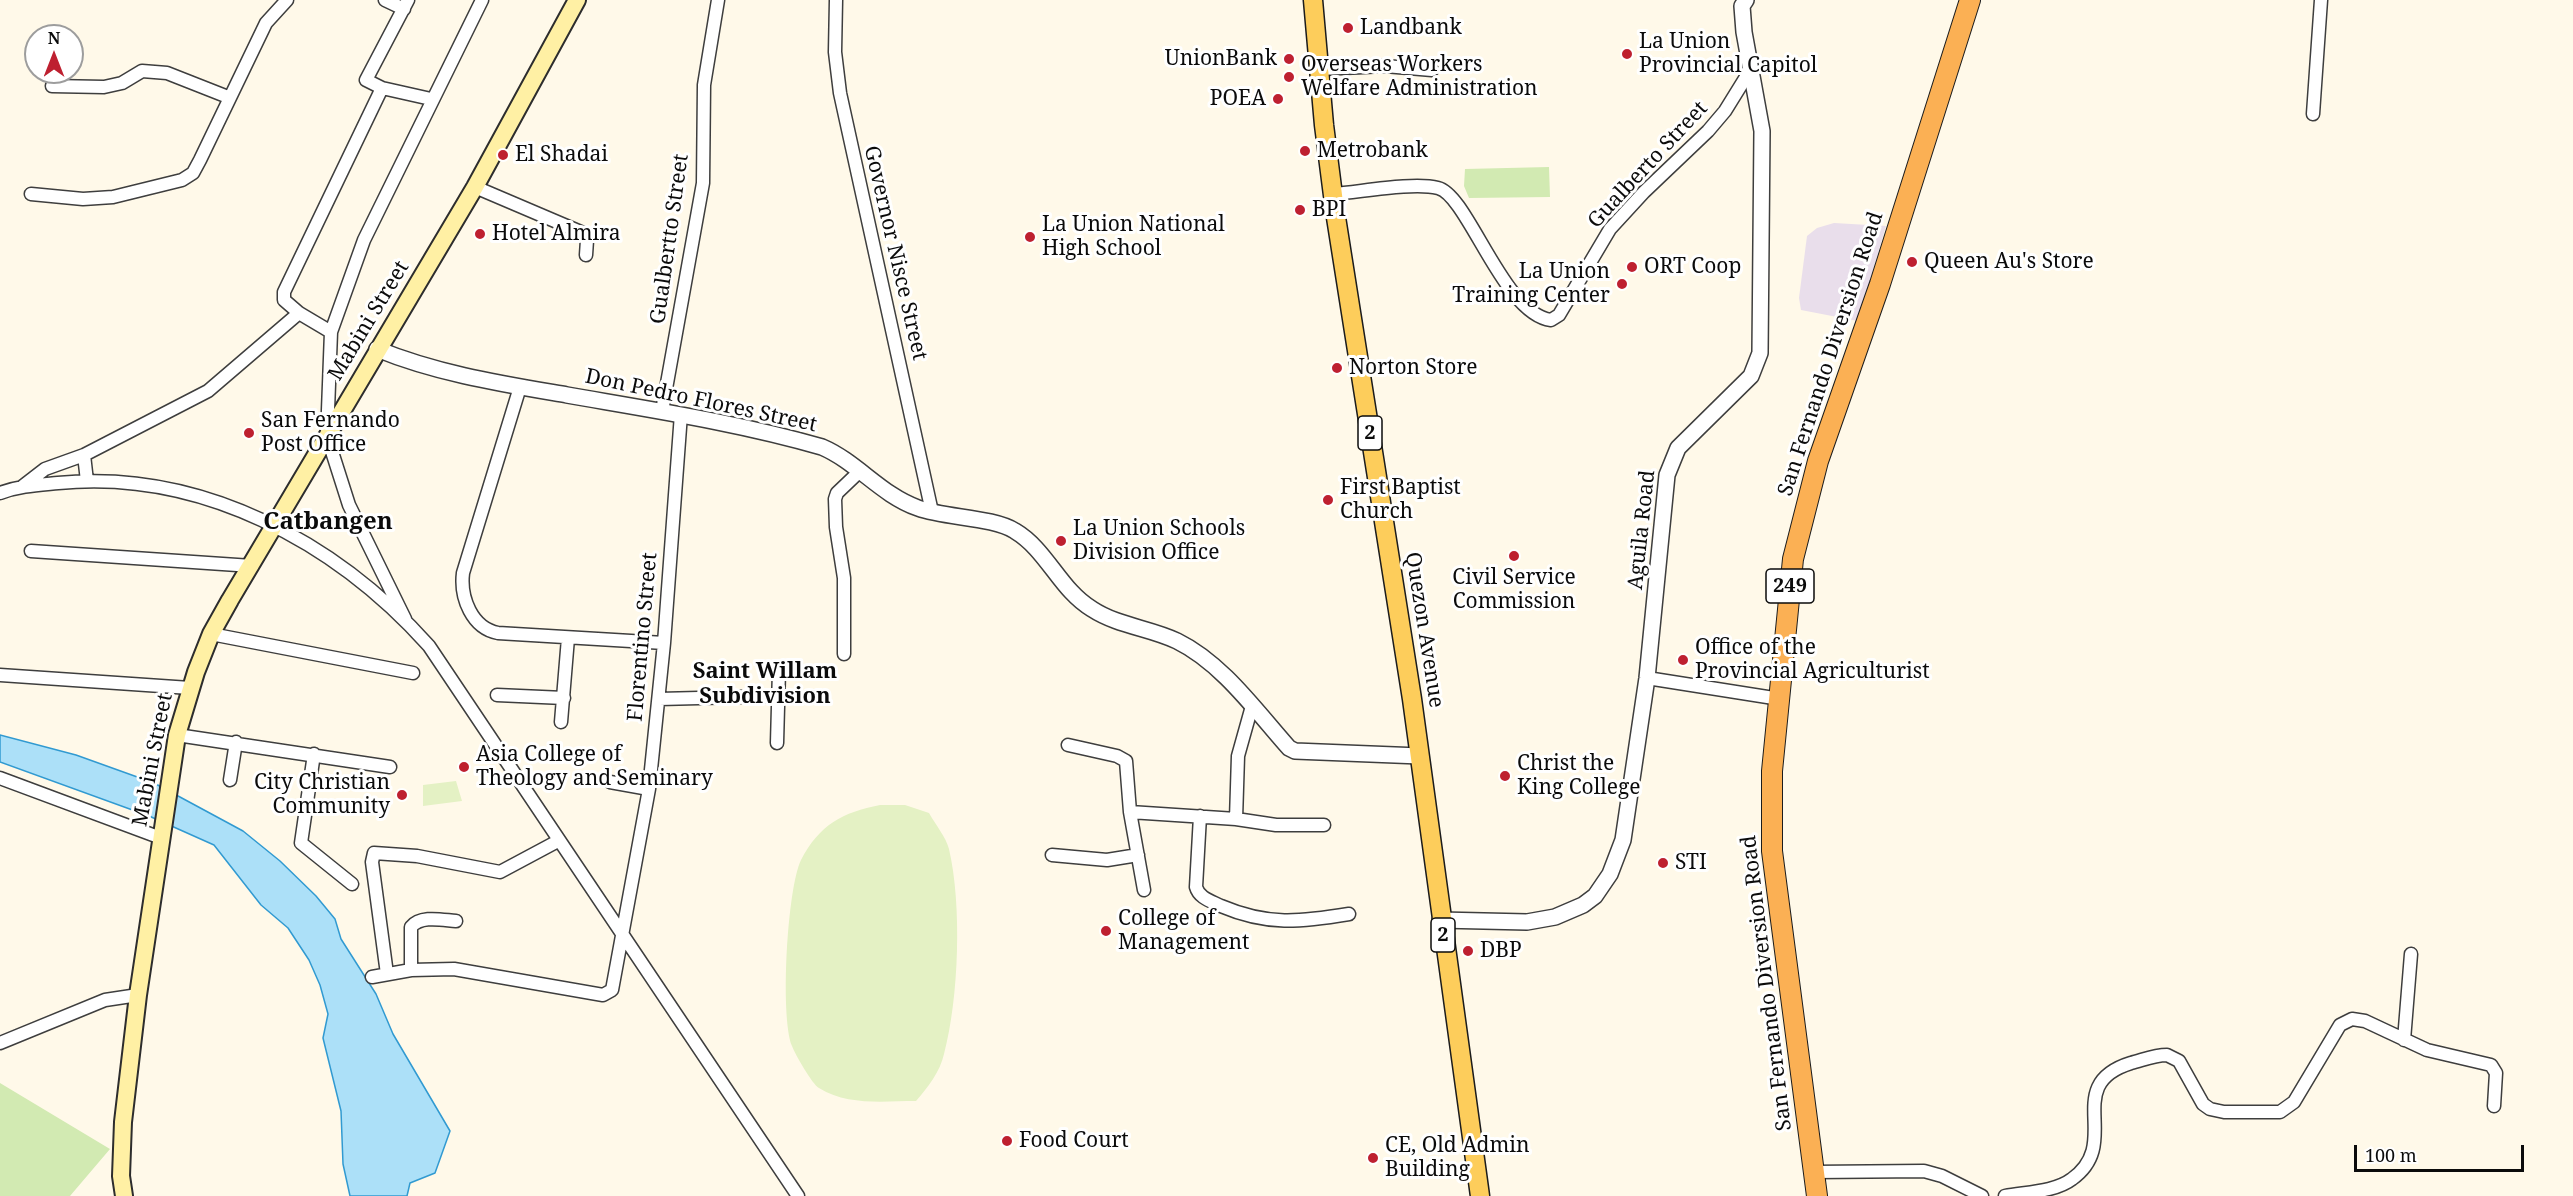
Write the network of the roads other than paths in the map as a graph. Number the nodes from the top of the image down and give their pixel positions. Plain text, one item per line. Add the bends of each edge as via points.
1 (287, 0) edge
2 (385, 0) edge
3 (482, 0) edge
4 (577, 0) edge
5 (717, 0) edge
6 (836, 0) edge
7 (1313, 0) edge
8 (1746, 0) edge
9 (1970, 0) edge
10 (2321, 0) edge
11 (406, 5) edge
12 (1320, 69) junction
13 (1750, 69) junction
14 (1432, 70) dead end
15 (52, 86) dead end
16 (382, 88) junction
17 (228, 97) junction
18 (431, 99) junction
19 (2313, 114) dead end
20 (475, 187) junction
21 (31, 194) dead end
22 (1334, 194) junction
23 (586, 255) dead end
24 (299, 313) junction
25 (331, 332) junction
26 (377, 349) junction
27 (520, 387) junction
28 (662, 411) junction
29 (681, 414) junction
30 (327, 436) junction
31 (84, 455) junction
32 (859, 472) junction
33 (87, 481) junction
34 (22, 487) junction
35 (0, 493) edge
36 (932, 512) junction
37 (275, 526) junction
38 (31, 551) dead end
39 (252, 567) junction
40 (405, 620) junction
41 (211, 634) junction
42 (568, 638) junction
43 (664, 642) junction
44 (844, 654) dead end
45 (779, 670) dead end
46 (413, 673) dead end
47 (0, 675) edge
48 (1647, 678) junction
49 (190, 688) junction
50 (497, 695) dead end
51 (778, 696) junction
52 (564, 698) junction
53 (659, 699) junction
54 (1780, 699) junction
55 (1252, 706) junction
56 (561, 722) dead end
57 (177, 735) junction
58 (236, 742) junction
59 (777, 743) dead end
60 (1068, 745) dead end
61 (314, 754) junction
62 (1420, 756) junction
63 (390, 768) dead end
64 (0, 778) edge
65 (230, 780) dead end
66 (610, 782) dead end
67 (649, 789) junction
68 (1130, 812) junction
69 (1200, 816) junction
70 (1236, 819) junction
71 (1323, 825) dead end
72 (162, 832) junction
73 (558, 841) junction
74 (1052, 855) dead end
75 (1138, 855) junction
76 (352, 884) dead end
77 (1144, 890) dead end
78 (1349, 914) dead end
79 (1440, 920) junction
80 (456, 921) dead end
81 (623, 939) junction
82 (2411, 954) dead end
83 (411, 970) junction
84 (387, 974) junction
85 (372, 977) dead end
86 (138, 995) junction
87 (2404, 1040) junction
88 (0, 1043) edge
89 (2494, 1106) dead end
90 (1814, 1172) junction
91 (124, 1196) edge
92 (798, 1196) edge
93 (1480, 1196) edge
94 (1817, 1196) edge
95 (1982, 1196) edge
96 (2005, 1196) edge

1 - 17 street via 266,23
2 - 11 street
3 - 18 street
4 - 20 main road, Mabini Street
5 - 28 street, Gualbertto Street via 704,85 703,183
6 - 36 street, Governor Nisce Street via 835,52 840,93
7 - 12 main road, Quezon Avenue / 2
8 - 13 street, Aguila Road via 1742,13
9 - 54 highway, San Fernando Diversion Road / 249 via 1880,284 1818,461 1793,559
10 - 19 street
11 - 16 street via 366,80
12 - 14 street via 1385,66
12 - 22 main road, Quezon Avenue / 2
13 - 22 street, Gualberto Street via 1708,131 1610,229 1558,315 1551,320 1530,312 1491,262 1452,197 1441,189
13 - 48 street, Aguila Road via 1762,130 1760,353 1751,376 1690,434 1671,459
15 - 17 street via 104,87 142,72 167,73
16 - 18 street
16 - 24 street via 284,292 285,300
17 - 21 street via 200,160 182,180 83,200
18 - 25 street via 364,240
20 - 23 street via 584,233
20 - 26 main road, Mabini Street
22 - 62 main road, Quezon Avenue / 2
24 - 25 street
24 - 31 street via 208,391
25 - 30 street
26 - 27 street, Don Pedro Flores Street via 428,367
26 - 30 main road, Mabini Street
27 - 28 street, Don Pedro Flores Street
27 - 42 street via 463,573 463,596 476,620 488,631
28 - 29 street, Don Pedro Flores Street
29 - 32 street, Don Pedro Flores Street via 822,447 843,456
29 - 43 street, Florentino Street
30 - 37 main road, Mabini Street
30 - 40 street via 349,505
31 - 33 street
31 - 34 street via 45,469
32 - 36 street, Don Pedro Flores Street via 896,497
32 - 44 street via 835,498 844,578
33 - 34 street
33 - 37 street via 157,487 215,500
34 - 35 street
36 - 55 street, Don Pedro Flores Street via 1014,531 1089,608 1176,641 1204,657
37 - 39 main road, Mabini Street
37 - 40 street via 351,572
38 - 39 street
39 - 41 main road, Mabini Street
40 - 73 street via 429,646
41 - 46 street
41 - 49 main road, Mabini Street
42 - 43 street
42 - 52 street
43 - 53 street, Florentino Street
45 - 51 street
47 - 49 street
48 - 54 street
48 - 79 street, Aguila Road via 1623,840 1610,874 1595,896 1568,913 1544,920
49 - 57 main road, Mabini Street
50 - 52 street
51 - 53 street
51 - 59 street
52 - 56 street
53 - 67 street, Florentino Street
54 - 90 highway, San Fernando Diversion Road / 249 via 1772,771 1772,851
55 - 62 street, Don Pedro Flores Street via 1295,752
55 - 70 street via 1238,756
57 - 58 street
57 - 72 main road, Mabini Street
58 - 61 street
58 - 65 street
60 - 68 street via 1125,759
61 - 63 street
61 - 76 street via 301,843
62 - 79 main road, Quezon Avenue / 2
64 - 72 street
66 - 67 street
67 - 81 street, Florentino Street
68 - 69 street
68 - 75 street
69 - 70 street
69 - 78 street via 1196,887 1202,897 1245,916 1267,920 1297,922
70 - 71 street via 1276,825
72 - 86 main road, Mabini Street
73 - 81 street
73 - 84 street via 500,872 417,856 374,853
74 - 75 street via 1107,860
75 - 77 street
79 - 93 main road, Quezon Avenue / 2
80 - 83 street via 424,919 414,923
81 - 83 street, Florentino Street via 614,986 608,994 454,969
81 - 92 street
82 - 87 street
83 - 84 street, Florentino Street
84 - 85 street, Florentino Street
86 - 88 street via 105,1000
86 - 91 main road, Mabini Street via 121,1151
87 - 89 street via 2439,1054 2491,1065 2496,1073
87 - 96 street via 2365,1021 2345,1022 2294,1102 2271,1113 2210,1109 2203,1104 2179,1060 2167,1055 2109,1071 2097,1085 2095,1144 2081,1172 2056,1187
90 - 94 highway, San Fernando Diversion Road / 249
90 - 95 street via 1924,1171

